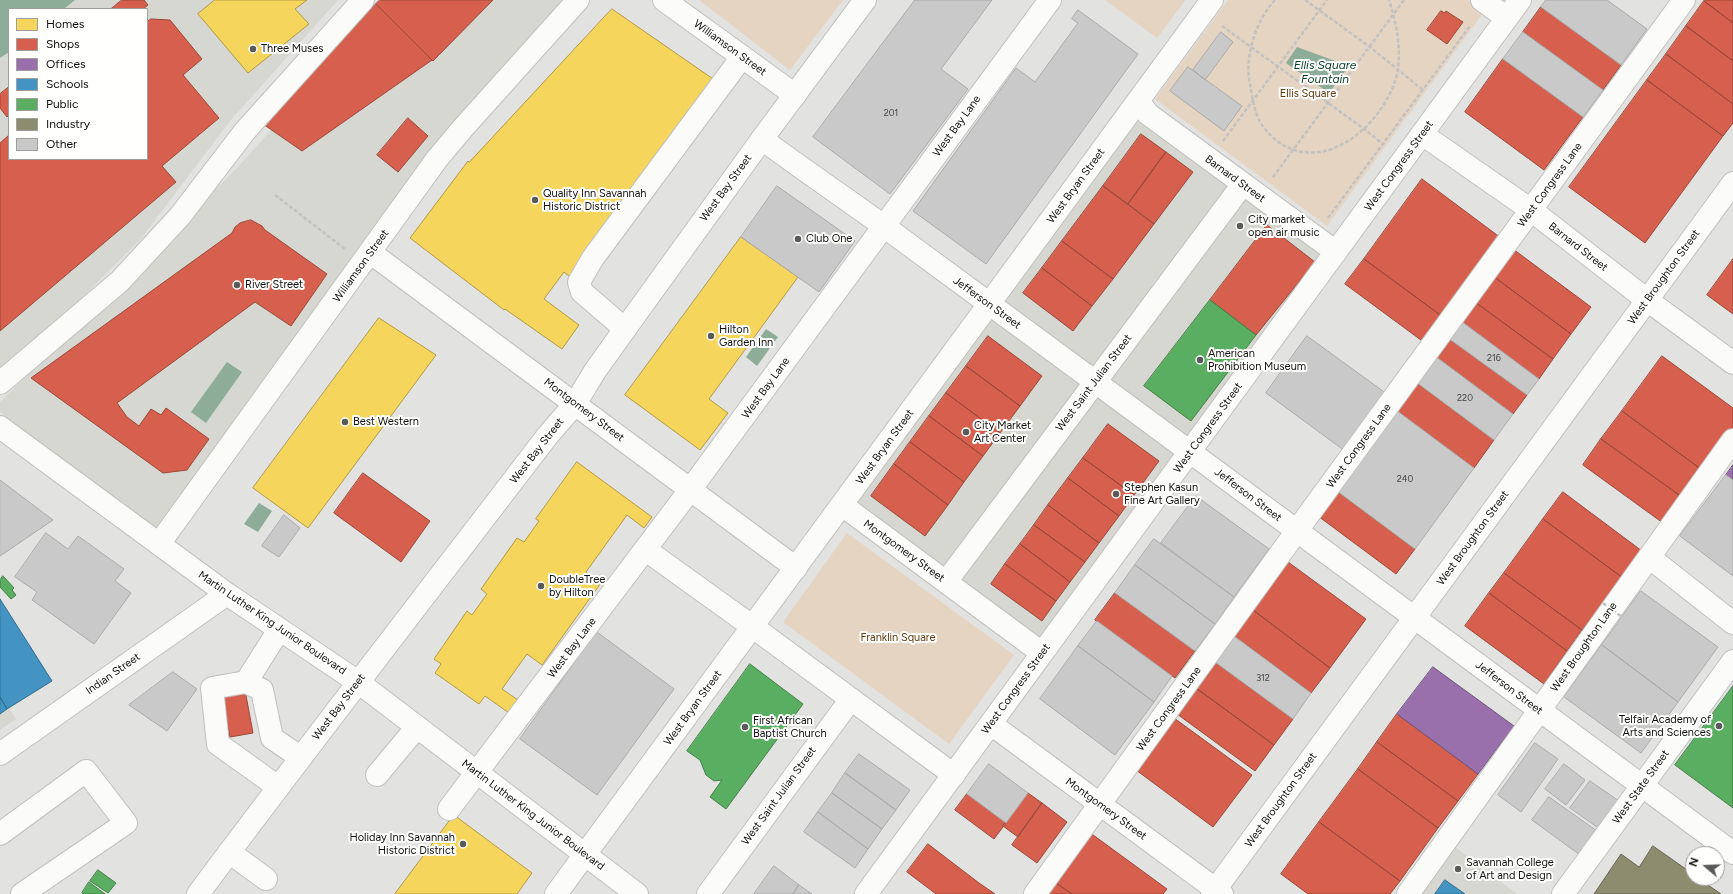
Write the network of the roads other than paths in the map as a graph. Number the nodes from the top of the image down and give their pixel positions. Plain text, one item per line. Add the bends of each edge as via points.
1 (363, 0) edge
2 (578, 0) edge
3 (664, 0) edge
4 (865, 0) edge
5 (1050, 0) edge
6 (1212, 0) edge
7 (1482, 0) edge
8 (1520, 0) edge
9 (1684, 0) edge
10 (1507, 18) junction
11 (742, 57) junction
12 (795, 95) junction
13 (1138, 101) junction
14 (1422, 134) junction
15 (762, 139) junction
16 (1733, 183) edge
17 (1243, 184) junction
18 (1531, 210) junction
19 (884, 227) junction
20 (1336, 252) junction
21 (371, 253) junction
22 (1647, 300) junction
23 (990, 304) junction
24 (625, 329) junction
25 (1733, 362) edge
26 (1095, 382) junction
27 (0, 383) edge
28 (575, 404) junction
29 (0, 427) edge
30 (1733, 440) edge
31 (1190, 452) junction
32 (690, 490) junction
33 (842, 505) junction
34 (1296, 532) junction
35 (159, 544) junction
36 (646, 550) junction
37 (1649, 556) junction
38 (796, 568) junction
39 (946, 582) junction
40 (227, 594) junction
41 (1415, 617) junction
42 (1733, 623) edge
43 (753, 627) junction
44 (280, 630) junction
45 (1042, 653) junction
46 (1733, 661) edge
47 (246, 682) junction
48 (358, 682) junction
49 (850, 699) junction
50 (1539, 710) junction
51 (991, 724) junction
52 (416, 727) junction
53 (0, 754) edge
54 (300, 757) junction
55 (478, 773) junction
56 (377, 775) dead end
57 (954, 775) junction
58 (1642, 786) junction
59 (278, 787) junction
60 (1101, 805) junction
61 (450, 809) dead end
62 (0, 834) edge
63 (230, 852) junction
64 (1733, 853) edge
65 (585, 855) junction
66 (266, 879) dead end
67 (1217, 892) edge
68 (22, 894) edge
69 (198, 894) edge
70 (556, 894) edge
71 (637, 894) edge
72 (708, 894) edge
73 (866, 894) edge
74 (1035, 894) edge
75 (1408, 894) edge
76 (1563, 894) edge

1 - 27 street via 245,131 180,216 120,281
2 - 21 street, Williamson Street via 441,154
3 - 11 street, Williamson Street
4 - 12 street, West Bay Street
5 - 19 street, West Bay Lane via 914,197
6 - 13 street, West Bryan Street
7 - 10 street
8 - 10 street, West Congress Street
9 - 18 street, West Congress Lane
10 - 14 street, West Congress Street
11 - 12 street, Williamson Street
11 - 24 street via 593,258 579,282 582,292
12 - 15 street, West Bay Street
13 - 17 street, Barnard Street via 1148,114
13 - 23 street, West Bryan Street
14 - 18 street, Barnard Street
14 - 20 street, West Congress Street
15 - 19 street, Jefferson Street
15 - 24 street, West Bay Street
16 - 22 street, West Broughton Street
17 - 20 street, Barnard Street
17 - 26 street, West Saint Julian Street
18 - 22 street, Barnard Street
18 - 34 street, West Congress Lane
19 - 23 street, Jefferson Street
19 - 32 street, West Bay Lane
20 - 31 street, West Congress Street
21 - 28 street, Montgomery Street
21 - 35 street, Williamson Street
22 - 25 street, Barnard Street
22 - 41 street, West Broughton Street
23 - 26 street, Jefferson Street
23 - 33 street, West Bryan Street
24 - 28 street, West Bay Street
26 - 31 street, Jefferson Street
26 - 39 street, West Saint Julian Street
28 - 32 street, Montgomery Street
28 - 48 street, West Bay Street via 548,435
29 - 35 street, Martin Luther King Junior Boulevard
30 - 37 street, West Broughton Lane
31 - 34 street, Jefferson Street
31 - 45 street, West Congress Street
32 - 36 street, West Bay Lane
32 - 38 street, Montgomery Street
33 - 38 street, West Bryan Street
33 - 39 street, Montgomery Street
34 - 41 street, Jefferson Street
34 - 60 street, West Congress Lane
35 - 40 street, Martin Luther King Junior Boulevard
36 - 43 street
36 - 55 street, West Bay Lane
37 - 42 street
37 - 50 street, West Broughton Lane
38 - 43 street, West Bryan Street
39 - 45 street, Montgomery Street
40 - 44 street, Martin Luther King Junior Boulevard
40 - 53 street, Indian Street
41 - 50 street, Jefferson Street
41 - 67 street, West Broughton Street
43 - 49 street
43 - 65 street, West Bryan Street
44 - 47 street
44 - 48 street, Martin Luther King Junior Boulevard
45 - 51 street, West Congress Street
46 - 58 street, West State Street
47 - 54 street via 262,690 272,738
47 - 59 street via 212,688 218,744
48 - 52 street, Martin Luther King Junior Boulevard
48 - 54 street, West Bay Street
49 - 57 street
49 - 72 street, West Saint Julian Street
50 - 58 street, Jefferson Street
50 - 75 street, West Broughton Lane
51 - 57 street, West Congress Street
51 - 60 street, Montgomery Street
52 - 55 street, Martin Luther King Junior Boulevard
52 - 56 street
54 - 59 street, West Bay Street
55 - 61 street, West Bay Lane
55 - 65 street, Martin Luther King Junior Boulevard
57 - 73 street, West Congress Street
58 - 64 street, Jefferson Street
58 - 76 street, West State Street
59 - 63 street, West Bay Street
60 - 67 street, Montgomery Street
60 - 74 street, West Congress Lane
62 - 68 street via 86,771 126,823
63 - 66 street
63 - 69 street, West Bay Street
65 - 70 street, West Bryan Street
65 - 71 street, Martin Luther King Junior Boulevard

